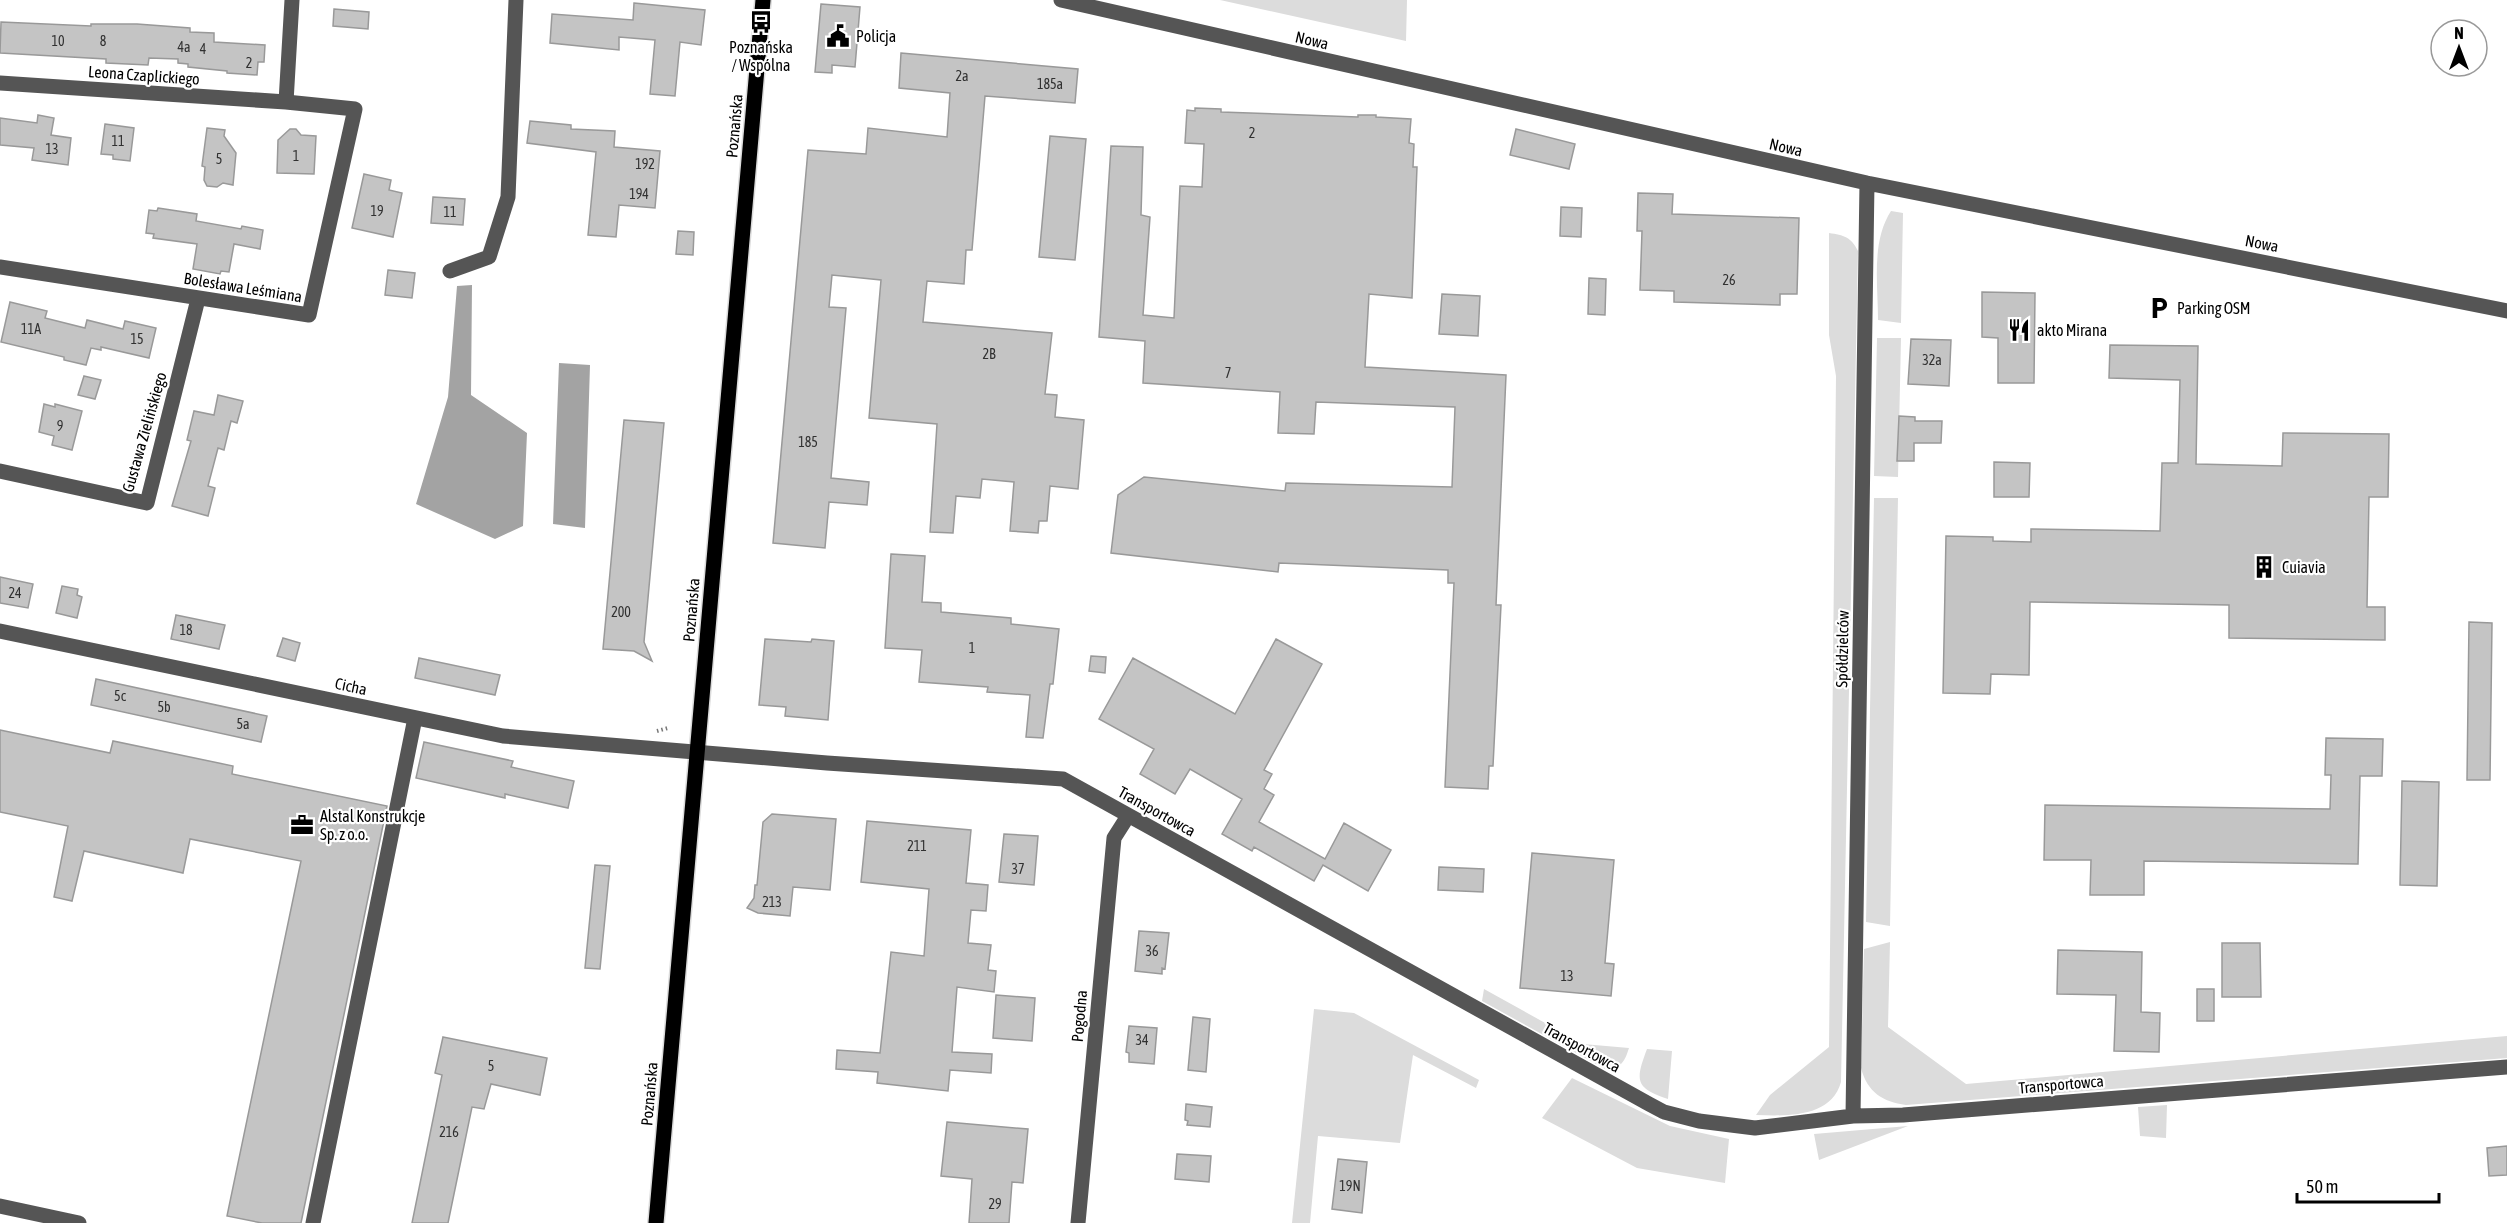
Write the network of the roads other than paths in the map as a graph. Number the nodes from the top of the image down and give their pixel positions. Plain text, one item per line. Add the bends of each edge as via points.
1 (292, 0) edge
2 (516, 0) edge
3 (764, 0) edge
4 (1061, 0) edge
5 (0, 83) edge
6 (286, 102) junction
7 (354, 110) joint
8 (1867, 183) junction
9 (0, 267) edge
10 (450, 271) dead end
11 (198, 298) junction
12 (2507, 311) edge
13 (0, 471) edge
14 (0, 631) edge
15 (415, 718) junction
16 (697, 753) junction
17 (1128, 816) junction
18 (2507, 1067) edge
19 (1853, 1116) junction
20 (0, 1206) edge
21 (79, 1223) edge
22 (313, 1223) edge
23 (656, 1223) edge
24 (1078, 1223) edge

1 - 6 street
2 - 10 street via 508,197 489,257
3 - 16 main road, Poznańska
4 - 8 street, Nowa
5 - 6 street, Leona Czaplickiego
6 - 7 street, Leona Czaplickiego
7 - 11 street, Bolesława Leśmiana via 309,315
8 - 12 street, Nowa
8 - 19 street, Spółdzielców
9 - 11 street, Bolesława Leśmiana
11 - 13 street, Gustawa Zielińskiego via 147,504
14 - 15 street, Cicha
15 - 16 street, Cicha via 503,736
15 - 22 street
16 - 17 street, Transportowca via 1063,779
16 - 23 main road, Poznańska
17 - 19 street, Transportowca via 1664,1112 1755,1128
17 - 24 street, Pogodna via 1114,838
18 - 19 street, Transportowca
20 - 21 street

